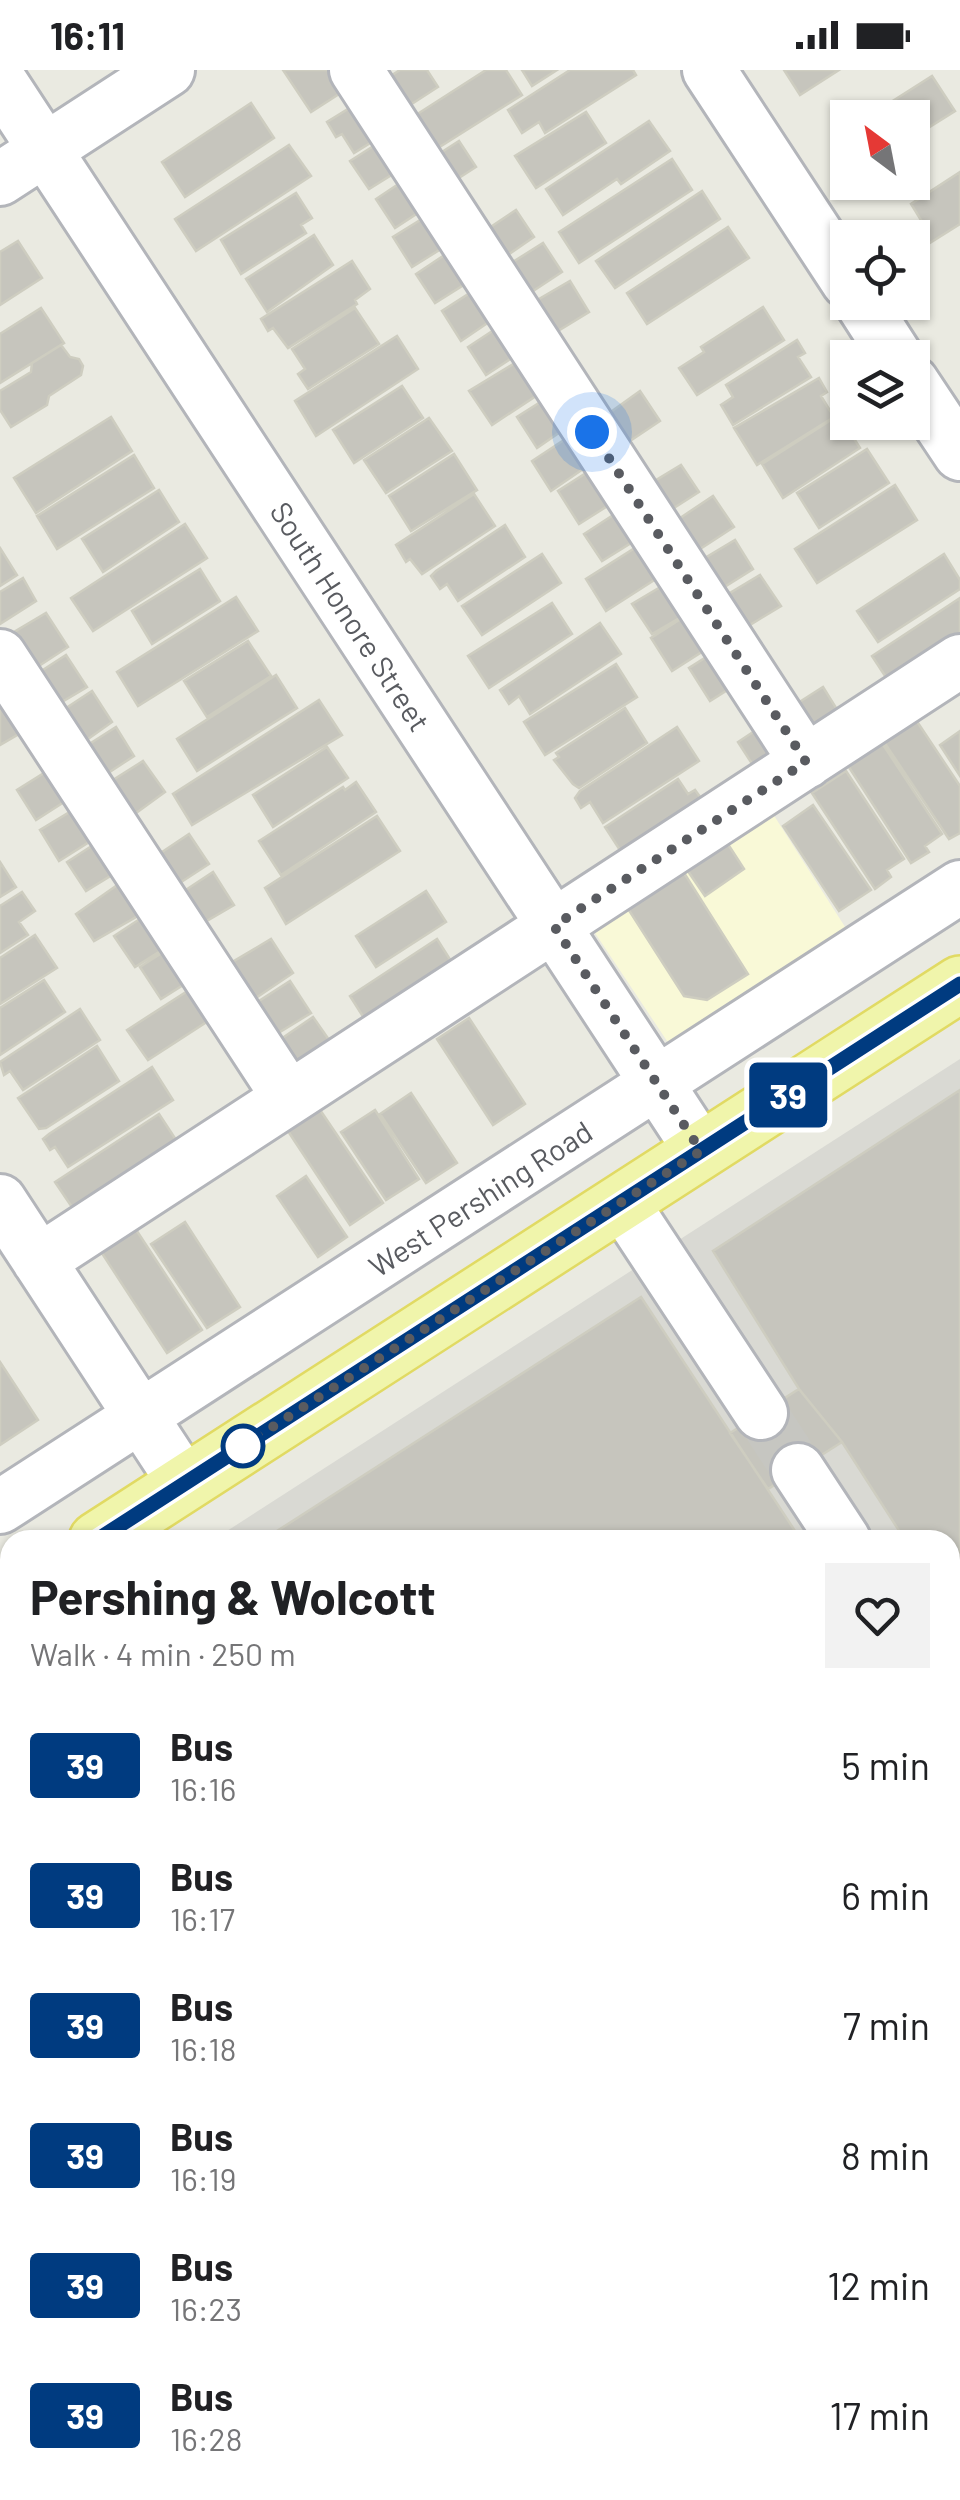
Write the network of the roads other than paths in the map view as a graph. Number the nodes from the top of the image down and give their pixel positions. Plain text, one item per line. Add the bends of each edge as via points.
1 (168, 70) edge
2 (356, 70) edge
3 (716, 73) edge
4 (0, 80) edge
5 (45, 149) junction
6 (0, 179) edge
7 (830, 254) edge
8 (930, 409) edge
9 (960, 454) edge
10 (0, 656) edge
11 (960, 661) edge
12 (806, 762) junction
13 (960, 888) edge
14 (554, 926) junction
15 (960, 984) edge
16 (658, 1083) junction
17 (290, 1098) junction
18 (701, 1151) junction
19 (622, 1202) junction
20 (17, 1242) edge
21 (761, 1413) tunnel mouth
22 (140, 1416) junction
23 (798, 1470) tunnel mouth
24 (185, 1484) junction
25 (0, 1508) edge
26 (128, 1530) edge
27 (837, 1530) edge

1 - 5 street
2 - 12 street
3 - 7 street
4 - 5 street, South Honore Street
5 - 6 street
5 - 14 street, South Honore Street
8 - 9 street
10 - 17 street
11 - 12 street
12 - 14 street
13 - 16 street, West Pershing Road
14 - 16 street, South Honore Street
14 - 17 street
15 - 18 main road
16 - 18 street, South Honore Street
16 - 22 street, West Pershing Road
17 - 20 street
18 - 19 main road
19 - 21 street
19 - 24 main road
20 - 22 street
22 - 24 street
22 - 25 street, West Pershing Road
23 - 27 street
24 - 26 main road

